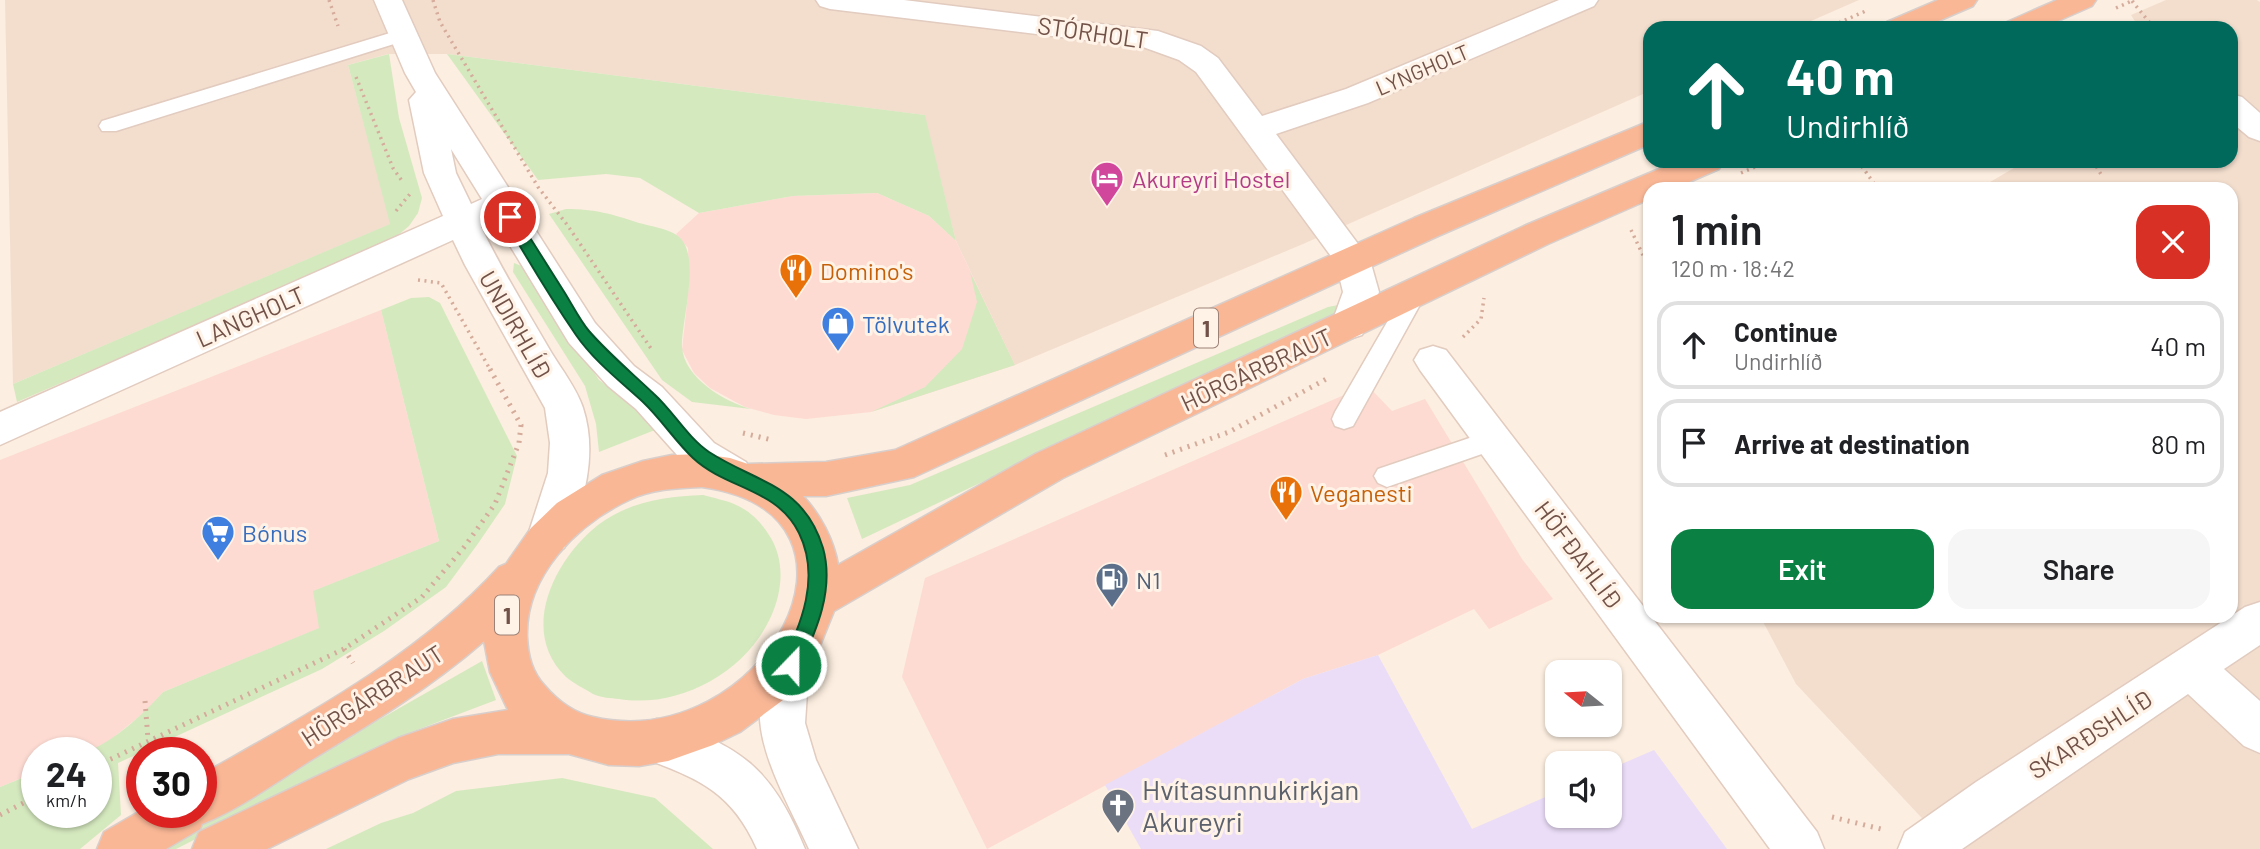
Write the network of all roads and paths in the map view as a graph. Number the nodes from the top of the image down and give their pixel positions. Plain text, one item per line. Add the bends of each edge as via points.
1 (329, 0) edge
2 (389, 0) edge
3 (433, 0) edge
4 (830, 0) edge
5 (1584, 0) edge
6 (1963, 0) edge
7 (2082, 0) edge
8 (2132, 1) edge
9 (1878, 6) dead end
10 (1843, 21) edge
11 (1914, 21) edge
12 (2033, 21) edge
13 (2148, 21) edge
14 (403, 35) junction
15 (346, 52) junction
16 (420, 74) junction
17 (2238, 110) edge
18 (109, 126) dead end
19 (1257, 130) junction
20 (2260, 130) edge
21 (1643, 135) edge
22 (1692, 168) edge
23 (2097, 168) edge
24 (2102, 176) dead end
25 (1659, 182) edge
26 (1643, 189) edge
27 (500, 204) junction
28 (390, 215) dead end
29 (463, 221) junction
30 (1627, 221) dead end
31 (1643, 255) edge
32 (1353, 260) junction
33 (411, 279) dead end
34 (1416, 292) junction
35 (1349, 325) junction
36 (657, 358) dead end
37 (1433, 360) dead end
38 (1344, 419) dead end
39 (0, 429) edge
40 (737, 432) dead end
41 (1493, 440) junction
42 (785, 443) dead end
43 (1387, 476) dead end
44 (741, 477) junction
45 (537, 551) junction
46 (816, 599) junction
47 (2260, 621) edge
48 (797, 648) junction
49 (2190, 667) junction
50 (145, 701) dead end
51 (2260, 731) edge
52 (568, 732) junction
53 (148, 737) edge
54 (152, 737) edge
55 (657, 741) junction
56 (217, 791) edge
57 (21, 804) edge
58 (0, 815) edge
59 (156, 828) edge
60 (121, 849) edge
61 (216, 849) edge
62 (781, 849) edge
63 (834, 849) edge
64 (1800, 849) edge
65 (1922, 849) edge

1 - 15 path
2 - 14 street, UNDIRHLÍÐ
3 - 36 path via 440,22 538,187
4 - 19 street, STÓRHOLT via 1148,38 1190,53 1207,65
5 - 19 street, LYNGHOLT via 1357,96
6 - 11 highway
7 - 12 highway
8 - 13 path
9 - 10 path
14 - 15 lane
14 - 16 street, UNDIRHLÍÐ
15 - 18 lane
15 - 28 path via 393,168 411,195
16 - 27 street, UNDIRHLÍÐ
16 - 29 street, UNDIRHLÍÐ via 440,173
17 - 20 street
19 - 32 street, STÓRHOLT
21 - 32 highway, HÖRGÁRBRAUT / 1
22 - 25 highway, HÖRGÁRBRAUT / 1
23 - 24 path
26 - 34 highway, HÖRGÁRBRAUT / 1
27 - 29 street, LANGHOLT
27 - 44 street, UNDIRHLÍÐ via 582,333 700,454
29 - 39 street, LANGHOLT
29 - 45 street, UNDIRHLÍÐ via 482,265 564,407 570,475
30 - 31 path
32 - 35 street, STÓRHOLT via 1361,292
32 - 44 highway, HÖRGÁRBRAUT / 1 via 900,465 826,479
33 - 54 path via 441,284 521,425 519,443 495,504 422,597 344,649
34 - 35 highway, HÖRGÁRBRAUT / 1
34 - 38 lane
35 - 46 highway, HÖRGÁRBRAUT / 1 via 1049,466
37 - 41 street, HÖFÐAHLÍÐ
40 - 42 path
41 - 43 lane
41 - 64 street, HÖFÐAHLÍÐ
44 - 45 highway, HÖRGÁRBRAUT / 1 via 695,470 617,487 580,508
44 - 46 highway, HÖRGÁRBRAUT / 1 via 773,492 805,526 816,561
45 - 52 highway, HÖRGÁRBRAUT / 1 via 508,605 504,644 513,680 535,710
45 - 56 highway, HÖRGÁRBRAUT / 1 via 492,607 452,644
46 - 48 highway, HÖRGÁRBRAUT / 1
47 - 49 street, SKARÐSHLÍÐ
48 - 55 highway, HÖRGÁRBRAUT / 1 via 773,680 739,708 700,729
48 - 63 street via 785,683 786,741
49 - 51 street
49 - 65 street, SKARÐSHLÍÐ
50 - 53 path
52 - 55 highway, HÖRGÁRBRAUT / 1 via 596,741
52 - 61 highway, HÖRGÁRBRAUT / 1 via 498,732 453,741 398,760
55 - 62 street via 694,752 736,776 773,829
57 - 58 path
59 - 60 highway

